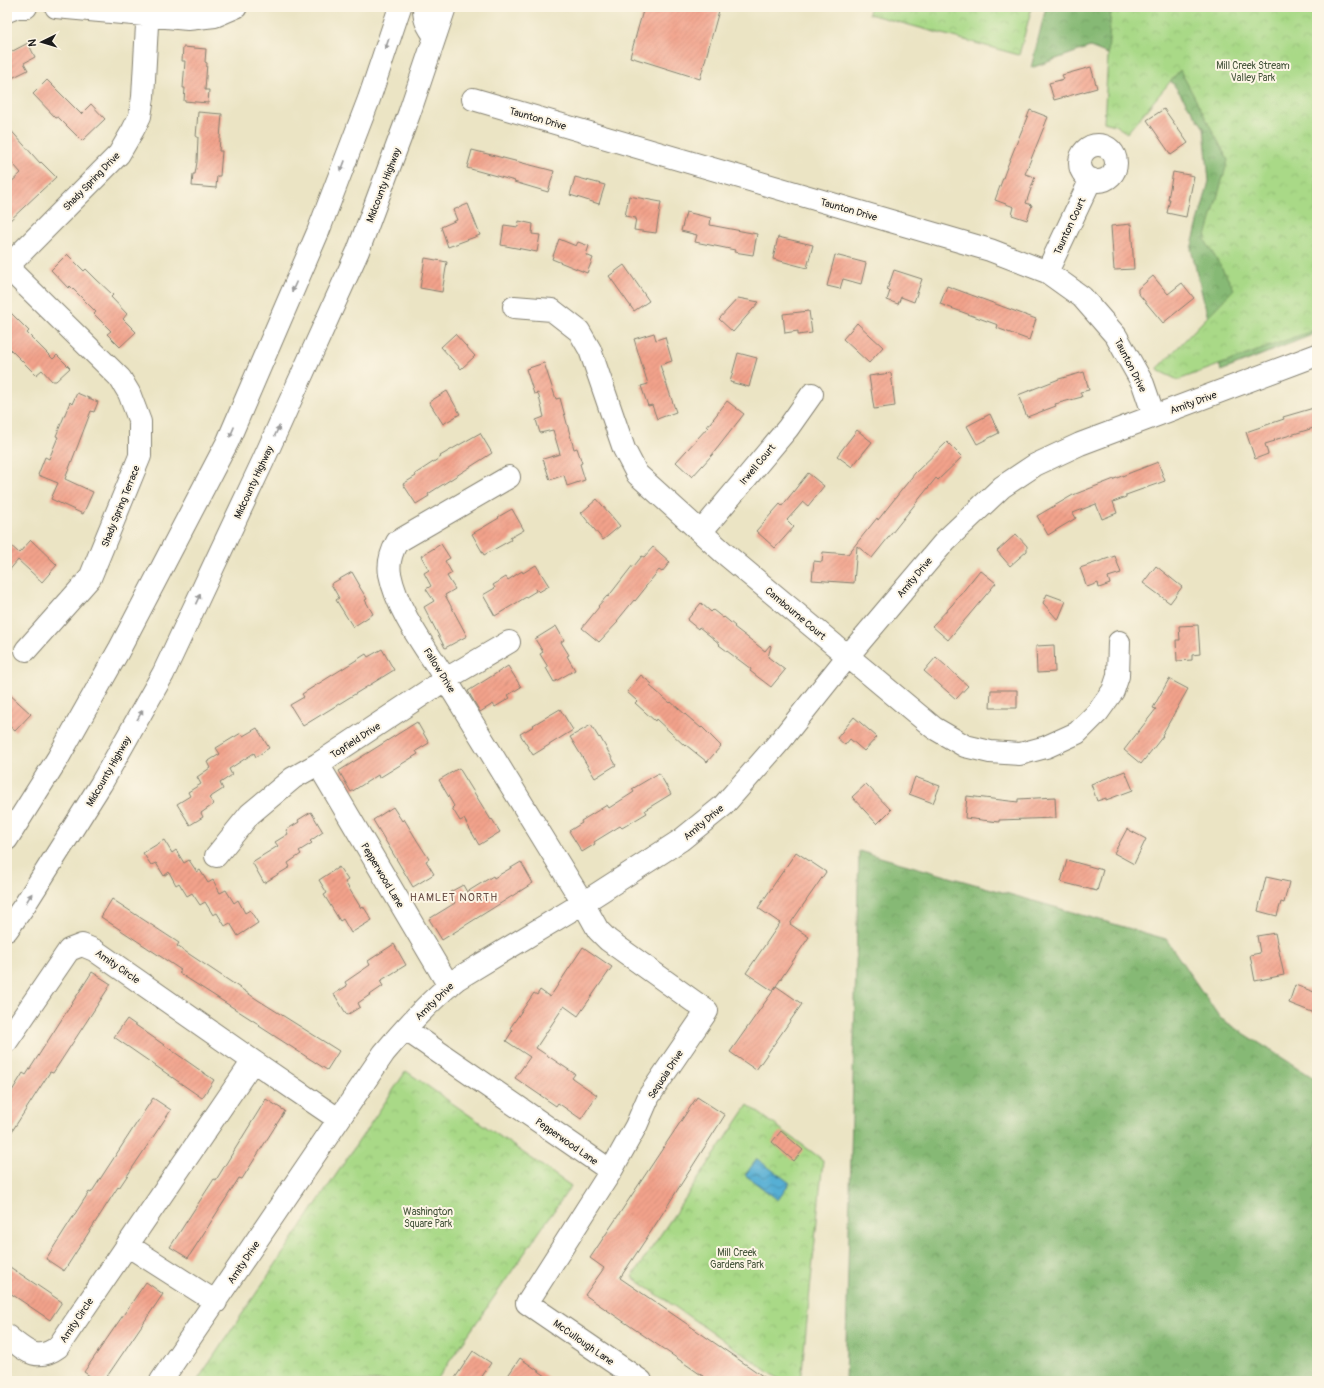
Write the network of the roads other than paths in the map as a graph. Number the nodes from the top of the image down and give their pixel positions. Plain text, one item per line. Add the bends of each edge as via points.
1 (26, 7) edge
2 (56, 7) edge
3 (236, 7) edge
4 (400, 7) edge
5 (424, 7) edge
6 (444, 7) edge
7 (7, 11) edge
8 (148, 11) edge
9 (436, 34) junction
10 (473, 99) dead end
11 (1091, 179) dead end
12 (7, 267) edge
13 (1047, 272) junction
14 (514, 307) dead end
15 (1317, 355) edge
16 (812, 394) dead end
17 (1154, 416) junction
18 (509, 477) dead end
19 (701, 532) junction
20 (509, 642) dead end
21 (1119, 642) dead end
22 (26, 650) dead end
23 (848, 656) junction
24 (446, 679) junction
25 (318, 764) junction
26 (7, 839) edge
27 (216, 856) dead end
28 (583, 903) junction
29 (7, 930) edge
30 (449, 986) junction
31 (405, 1029) junction
32 (7, 1040) edge
33 (253, 1061) junction
34 (338, 1119) junction
35 (611, 1171) junction
36 (127, 1245) junction
37 (216, 1302) junction
38 (528, 1303) joint
39 (7, 1336) edge
40 (161, 1381) edge
41 (641, 1381) edge

1 - 7 street
2 - 8 street
3 - 8 street via 215,16 188,19
4 -> 26 street via 369,99 318,232 228,441 119,650 58,758
5 - 9 street via 426,23
6 - 9 street, Midcounty Highway
8 - 12 street, Shady Spring Drive via 140,116 133,130 119,154
29 -> 9 street, Midcounty Highway via 101,784 166,667 358,251
10 - 13 street, Taunton Drive via 990,250
11 - 13 street, Taunton Court
12 - 22 street, Shady Spring Terrace via 120,378 140,422 140,456 90,578
13 - 17 street, Taunton Drive via 1082,297 1116,336 1143,384
14 - 19 street, Cambourne Court via 552,310 579,331 590,350 624,449 637,474
15 - 17 street, Amity Drive
16 - 19 street, Irwell Court via 788,428
17 - 23 street, Amity Drive via 1035,465 1002,487 946,540
18 - 24 street, Fallow Drive via 397,542 391,552 389,572 396,594 409,622
19 - 23 street, Cambourne Court
20 - 24 street, Topfield Drive
21 - 23 street, Cambourne Court via 1118,676 1113,691 1098,712 1077,733 1046,747 1020,754 990,752 965,746 934,728
23 - 28 street, Amity Drive via 781,740 723,806 681,840
24 - 25 street, Topfield Drive
24 - 28 street, Fallow Drive
25 - 27 street, Topfield Drive via 292,778 250,814
25 - 30 street, Pepperwood Lane
28 - 30 street, Amity Drive
28 - 35 street, Sequoia Drive via 598,930 608,940 707,1011 649,1096
30 - 31 street, Amity Drive
31 - 34 street, Amity Drive via 384,1053
31 - 35 street, Pepperwood Lane
32 - 33 street, Amity Circle via 69,950 82,945 94,950
33 - 34 street, Amity Circle
33 - 36 street, Amity Circle
34 - 37 street, Amity Drive
35 - 38 street, Sequoia Drive
36 - 37 street
36 - 39 street, Amity Circle via 58,1347 50,1353 40,1355 25,1350
37 - 40 street, Amity Drive
38 - 41 street, McCullough Lane

